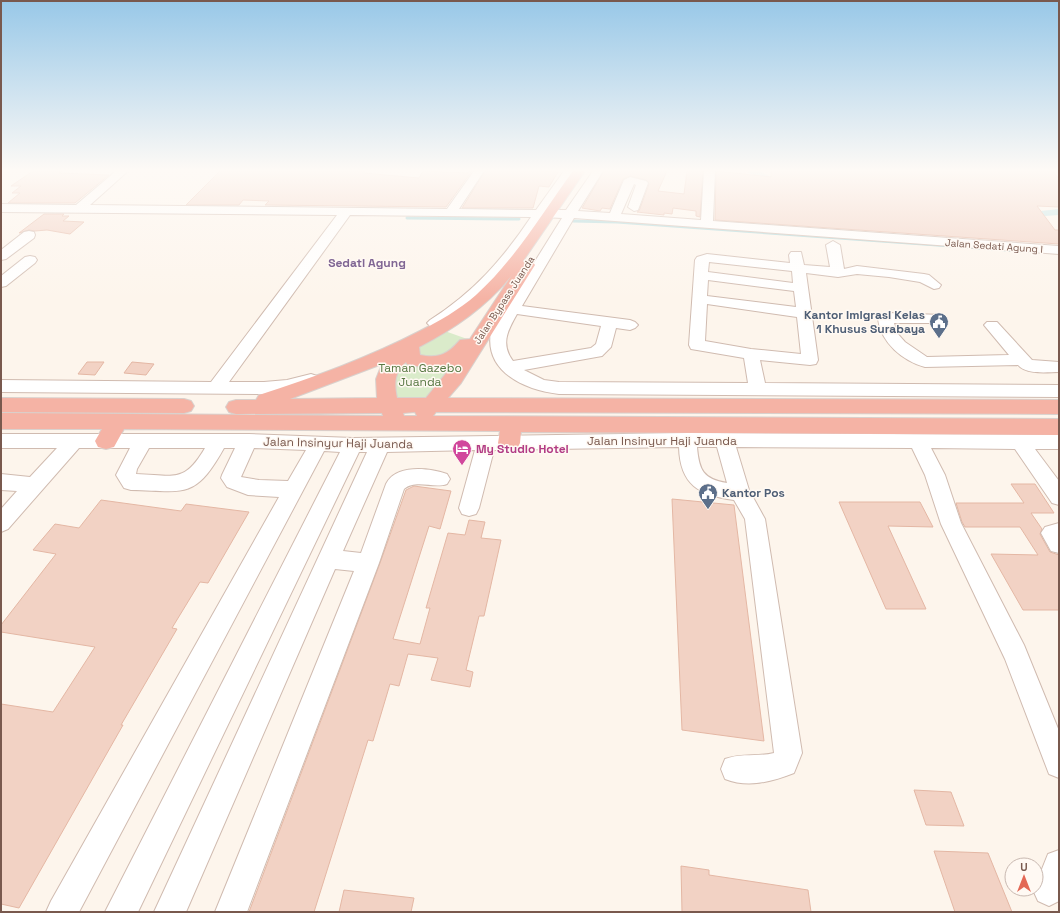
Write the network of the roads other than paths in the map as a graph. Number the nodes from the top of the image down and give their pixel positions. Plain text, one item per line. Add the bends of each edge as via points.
1 (345, 213) edge
2 (466, 214) edge
3 (554, 214) edge
4 (556, 214) edge
5 (556, 214) edge
6 (615, 214) edge
7 (708, 214) edge
8 (553, 217) junction
9 (614, 217) junction
10 (707, 224) junction
11 (29, 235) dead end
12 (833, 245) dead end
13 (1059, 250) edge
14 (1, 256) edge
15 (30, 260) dead end
16 (797, 262) junction
17 (838, 273) junction
18 (701, 275) junction
19 (1, 283) edge
20 (934, 285) dead end
21 (800, 288) junction
22 (699, 299) junction
23 (513, 309) junction
24 (804, 313) junction
25 (937, 318) dead end
26 (610, 322) junction
27 (487, 325) junction
28 (630, 325) dead end
29 (992, 325) dead end
30 (415, 344) junction
31 (751, 354) junction
32 (993, 360) junction
33 (1021, 360) junction
34 (925, 362) junction
35 (509, 367) junction
36 (1059, 367) edge
37 (1, 386) edge
38 (216, 387) junction
39 (943, 390) junction
40 (1015, 390) junction
41 (1059, 390) edge
42 (761, 397) junction
43 (1, 405) edge
44 (433, 405) junction
45 (237, 407) junction
46 (1059, 407) edge
47 (399, 417) junction
48 (1, 421) edge
49 (118, 422) junction
50 (1059, 427) edge
51 (510, 433) junction
52 (722, 433) junction
53 (688, 440) junction
54 (1, 441) edge
55 (74, 441) junction
56 (106, 441) junction
57 (144, 441) junction
58 (219, 441) junction
59 (249, 441) junction
60 (918, 441) junction
61 (1020, 442) junction
62 (1059, 442) edge
63 (319, 443) junction
64 (486, 444) junction
65 (353, 445) junction
66 (380, 445) junction
67 (440, 479) dead end
68 (1, 482) edge
69 (36, 485) junction
70 (293, 489) junction
71 (740, 492) junction
72 (1059, 497) edge
73 (469, 508) dead end
74 (1, 523) edge
75 (1059, 532) edge
76 (1059, 544) edge
77 (328, 560) junction
78 (368, 563) junction
79 (1059, 764) edge
80 (734, 769) dead end
81 (62, 912) edge
82 (121, 912) edge
83 (170, 912) edge
84 (231, 912) edge

1 - 38 street
2 - 8 street, Jalan Sedati Agung I
3 - 8 highway, Jalan Bypass Juanda
4 - 8 highway, Jalan Bypass Juanda
5 - 8 street
6 - 9 street
7 - 10 street
8 - 9 street, Jalan Sedati Agung I
8 - 23 street
8 - 27 highway, Jalan Bypass Juanda
8 - 30 highway, Jalan Bypass Juanda via 486,295
8 - 38 street via 482,288 452,314 419,333 354,364 287,386
9 - 10 street, Jalan Sedati Agung I
10 - 13 street, Jalan Sedati Agung I
11 - 14 street
12 - 17 street
15 - 19 street
16 - 17 street
16 - 18 street via 707,258 702,260
16 - 21 street
17 - 20 street via 857,270 889,273 924,278
18 - 21 street
18 - 22 street
21 - 24 street
22 - 24 street
22 - 31 street via 697,345
23 - 26 street
23 - 35 street via 499,332 498,344 498,351
24 - 31 street via 810,360
25 - 34 street via 886,319 886,326 899,346
26 - 28 street
26 - 35 street via 603,348 596,352
27 - 30 highway via 457,357 446,362 414,360 410,353
27 - 44 highway, Jalan Bypass Juanda via 454,378
29 - 33 street
30 - 45 highway, Jalan Bypass Juanda via 340,375
30 - 47 highway, Jalan Bypass Juanda via 390,367 386,376 386,389
31 - 42 street
32 - 33 street
32 - 34 street
32 - 40 street
33 - 36 street via 1030,366
34 - 39 street
35 - 42 street, Jalan Insinyur Haji Juanda via 550,388
37 - 38 street
39 - 40 street, Jalan Insinyur Haji Juanda
39 - 42 street, Jalan Insinyur Haji Juanda
40 - 41 street, Jalan Insinyur Haji Juanda
42 - 44 highway, Jalan Insinyur Haji Juanda
42 - 46 highway, Jalan Insinyur Haji Juanda
43 - 45 highway, Jalan Insinyur Haji Juanda
44 - 47 highway, Jalan Bypass Juanda
44 - 47 highway, Jalan Insinyur Haji Juanda
45 - 47 highway, Jalan Insinyur Haji Juanda
47 - 49 highway, Jalan Insinyur Haji Juanda
47 - 51 highway, Jalan Insinyur Haji Juanda
48 - 49 highway, Jalan Insinyur Haji Juanda
49 - 56 highway
50 - 52 highway, Jalan Insinyur Haji Juanda
51 - 52 highway, Jalan Insinyur Haji Juanda
51 - 53 street, Jalan Insinyur Haji Juanda
51 - 64 street, Jalan Insinyur Haji Juanda
52 - 53 street, Jalan Insinyur Haji Juanda
52 - 60 street, Jalan Insinyur Haji Juanda
52 - 71 street
53 - 71 street via 694,475 709,485
54 - 55 street, Jalan Insinyur Haji Juanda
55 - 56 street, Jalan Insinyur Haji Juanda
55 - 69 street
56 - 57 street, Jalan Insinyur Haji Juanda
57 - 58 street, Jalan Insinyur Haji Juanda
57 - 58 street via 128,468 126,475 131,482 189,481 196,476
58 - 59 street, Jalan Insinyur Haji Juanda
59 - 63 street, Jalan Insinyur Haji Juanda
59 - 70 street via 231,475 234,484 243,487
60 - 61 street, Jalan Insinyur Haji Juanda
60 - 79 street via 935,475 951,524 1015,654
61 - 62 street, Jalan Insinyur Haji Juanda
61 - 72 street
63 - 65 street, Jalan Insinyur Haji Juanda
63 - 70 street
64 - 66 street, Jalan Insinyur Haji Juanda
64 - 73 street
65 - 66 street, Jalan Insinyur Haji Juanda
65 - 82 street
66 - 77 street
67 - 78 street via 410,477 396,484
68 - 69 street
69 - 74 street
70 - 81 street
71 - 80 street via 755,520 788,753 784,763 770,769
75 - 76 street via 1052,533
77 - 78 street
77 - 83 street
78 - 84 street

